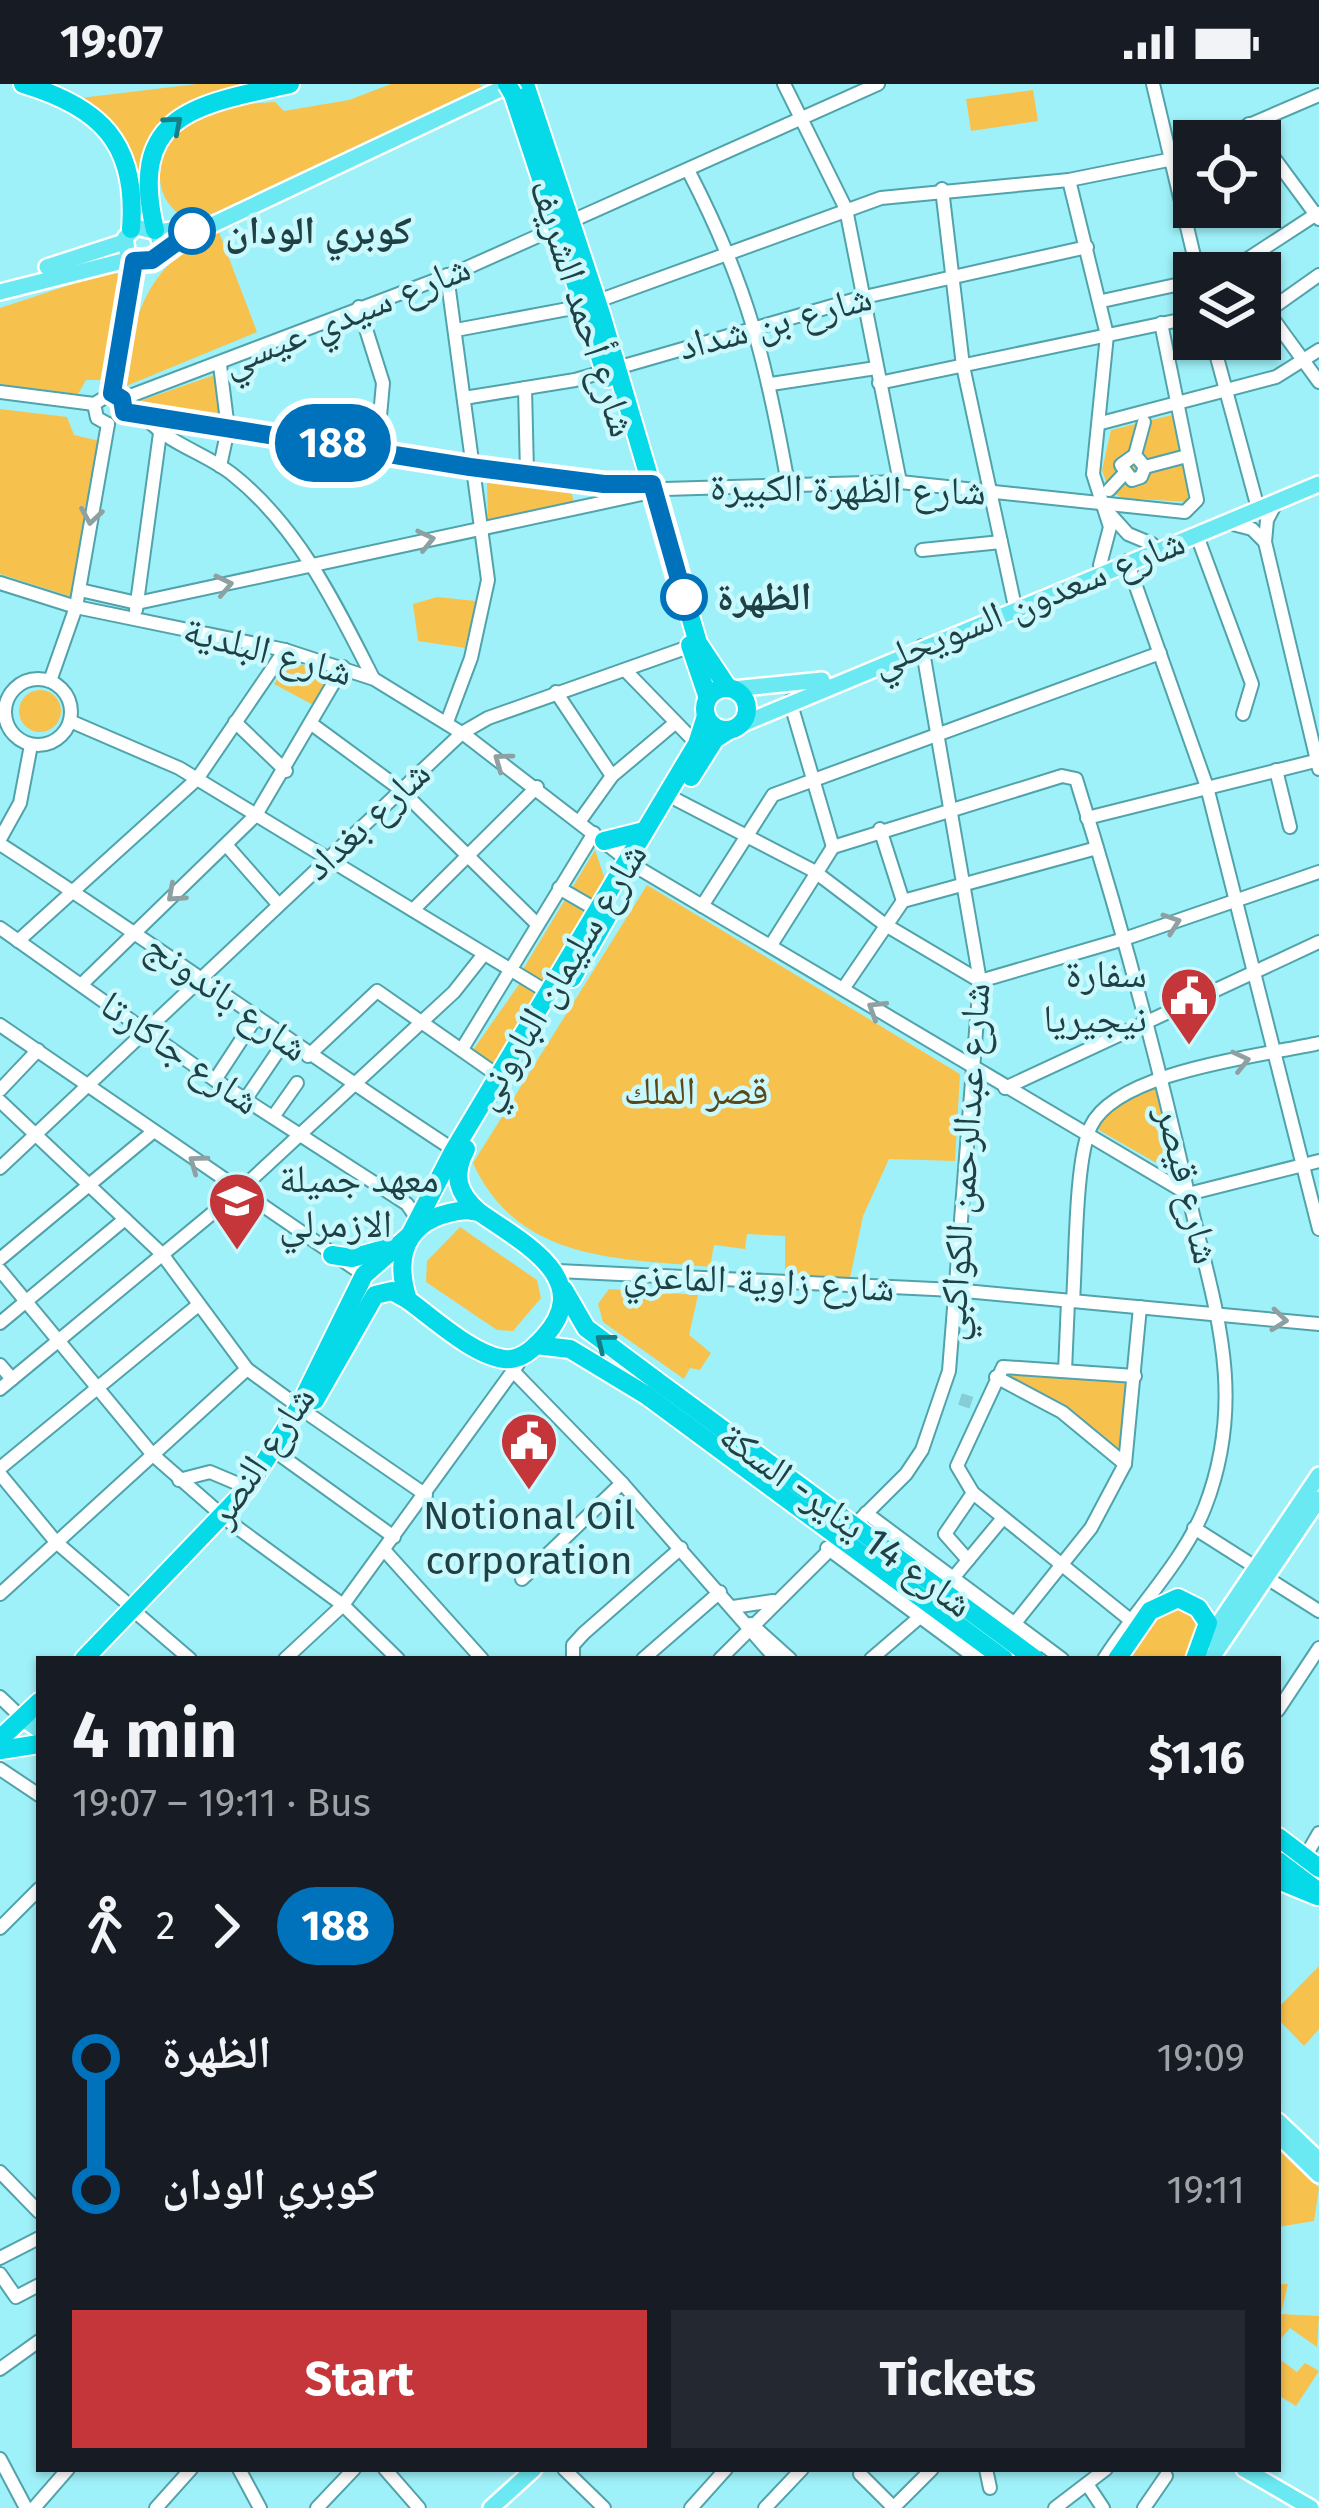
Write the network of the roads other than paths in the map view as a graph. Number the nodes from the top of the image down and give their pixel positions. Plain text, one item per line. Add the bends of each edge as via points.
1 (23, 84) edge
2 (290, 84) edge
3 (784, 84) edge
4 (878, 84) edge
5 (1153, 84) edge
6 (517, 86) edge
7 (1319, 94) edge
8 (1258, 120) edge
9 (803, 121) junction
10 (1173, 159) joint
11 (1281, 167) edge
12 (689, 172) junction
13 (1069, 180) junction
14 (942, 189) junction
15 (846, 208) junction
16 (1318, 216) edge
17 (561, 228) junction
18 (128, 236) junction
19 (157, 237) junction
20 (1087, 247) junction
21 (729, 250) junction
22 (1264, 252) edge
23 (132, 260) junction
24 (447, 275) junction
25 (1319, 275) edge
26 (950, 277) junction
27 (0, 281) edge
28 (1173, 286) edge
29 (0, 292) edge
30 (1281, 296) edge
31 (860, 298) junction
32 (1102, 301) junction
33 (590, 303) junction
34 (358, 308) junction
35 (1173, 321) edge
36 (1162, 323) junction
37 (757, 326) junction
38 (1281, 328) edge
39 (456, 330) junction
40 (1107, 334) junction
41 (1319, 350) edge
42 (1217, 360) edge
43 (1306, 360) junction
44 (220, 365) junction
45 (963, 366) junction
46 (610, 369) junction
47 (877, 375) junction
48 (1319, 382) edge
49 (770, 383) junction
50 (524, 388) junction
51 (0, 392) edge
52 (1225, 392) junction
53 (464, 398) junction
54 (120, 401) junction
55 (94, 404) junction
56 (1178, 404) junction
57 (146, 418) junction
58 (1144, 422) dead end
59 (1101, 423) junction
60 (108, 424) junction
61 (228, 429) junction
62 (160, 433) junction
63 (377, 449) junction
64 (1135, 455) junction
65 (1184, 457) dead end
66 (220, 466) junction
67 (470, 467) junction
68 (1145, 467) junction
69 (527, 473) junction
70 (1124, 475) junction
71 (1319, 480) edge
72 (900, 482) junction
73 (604, 484) junction
74 (788, 484) junction
75 (651, 489) junction
76 (991, 490) junction
77 (1105, 496) junction
78 (607, 500) junction
79 (1278, 500) junction
80 (1256, 501) junction
81 (1223, 522) junction
82 (480, 528) junction
83 (1196, 532) junction
84 (1001, 542) junction
85 (1265, 542) junction
86 (1152, 544) junction
87 (922, 550) dead end
88 (1127, 562) junction
89 (1100, 565) junction
90 (312, 566) junction
91 (0, 583) edge
92 (80, 590) junction
93 (1014, 602) junction
94 (76, 608) junction
95 (136, 610) junction
96 (695, 645) junction
97 (922, 646) junction
98 (285, 650) junction
99 (1160, 653) junction
100 (343, 667) junction
101 (625, 670) junction
102 (374, 679) junction
103 (50, 681) junction
104 (730, 688) junction
105 (771, 688) junction
106 (556, 692) junction
107 (4, 696) edge
108 (786, 702) junction
109 (707, 707) junction
110 (1312, 711) edge
111 (1243, 714) dead end
112 (70, 721) junction
113 (235, 722) junction
114 (447, 722) junction
115 (675, 723) junction
116 (313, 725) junction
117 (735, 727) junction
118 (462, 733) junction
119 (940, 734) junction
120 (697, 744) junction
121 (31, 745) junction
122 (1318, 763) edge
123 (1276, 770) junction
124 (286, 771) junction
125 (613, 776) junction
126 (815, 776) junction
127 (197, 779) junction
128 (537, 787) junction
129 (1207, 787) junction
130 (400, 789) junction
131 (677, 800) junction
132 (950, 810) junction
133 (256, 815) junction
134 (1087, 818) junction
135 (579, 822) junction
136 (1290, 827) dead end
137 (648, 828) junction
138 (880, 829) junction
139 (748, 833) junction
140 (599, 837) junction
141 (1, 838) edge
142 (228, 847) junction
143 (832, 847) junction
144 (1097, 848) junction
145 (466, 856) junction
146 (326, 857) junction
147 (631, 863) junction
148 (814, 871) junction
149 (1319, 872) edge
150 (964, 885) junction
151 (560, 889) junction
152 (74, 892) junction
153 (1238, 900) junction
154 (903, 901) junction
155 (278, 904) junction
156 (702, 906) junction
157 (413, 910) junction
158 (597, 910) junction
159 (537, 924) junction
160 (884, 924) junction
161 (135, 930) junction
162 (2, 933) edge
163 (1124, 939) junction
164 (18, 941) junction
165 (1319, 942) edge
166 (771, 945) junction
167 (484, 954) junction
168 (510, 970) junction
169 (1256, 971) junction
170 (980, 981) junction
171 (203, 982) junction
172 (82, 985) junction
173 (843, 989) junction
174 (549, 993) junction
175 (255, 1019) junction
176 (421, 1021) junction
177 (1147, 1021) junction
178 (0, 1025) edge
179 (147, 1031) junction
180 (285, 1041) junction
181 (1319, 1043) edge
182 (462, 1048) junction
183 (38, 1051) junction
184 (1276, 1052) junction
185 (308, 1056) junction
186 (975, 1070) junction
187 (500, 1077) junction
188 (215, 1079) junction
189 (1162, 1079) junction
190 (297, 1083) dead end
191 (92, 1085) junction
192 (355, 1087) junction
193 (1005, 1088) junction
194 (0, 1090) edge
195 (245, 1100) junction
196 (0, 1101) edge
197 (273, 1117) junction
198 (154, 1131) junction
199 (300, 1134) junction
200 (38, 1135) junction
201 (1087, 1137) junction
202 (454, 1150) junction
203 (1319, 1161) edge
204 (1304, 1165) junction
205 (0, 1168) edge
206 (93, 1185) junction
207 (238, 1192) junction
208 (1188, 1194) junction
209 (479, 1212) junction
210 (125, 1219) junction
211 (1319, 1229) edge
212 (407, 1233) junction
213 (162, 1254) junction
214 (332, 1255) junction
215 (0, 1259) edge
216 (0, 1270) edge
217 (561, 1281) junction
218 (379, 1285) junction
219 (954, 1291) junction
220 (27, 1301) junction
221 (1070, 1301) junction
222 (197, 1306) junction
223 (1141, 1307) junction
224 (1221, 1314) junction
225 (0, 1323) edge
226 (1319, 1324) edge
227 (61, 1338) junction
228 (524, 1358) junction
229 (0, 1365) edge
230 (247, 1369) junction
231 (1065, 1371) junction
232 (1135, 1376) junction
233 (996, 1377) junction
234 (12, 1379) junction
235 (100, 1386) junction
236 (652, 1388) junction
237 (0, 1389) edge
238 (943, 1395) junction
239 (971, 1403) junction
240 (303, 1410) junction
241 (153, 1455) junction
242 (280, 1455) junction
243 (1125, 1464) junction
244 (0, 1471) edge
245 (1319, 1474) edge
246 (179, 1480) junction
247 (622, 1483) junction
248 (248, 1488) junction
249 (973, 1493) junction
250 (425, 1495) junction
251 (1319, 1499) edge
252 (866, 1513) junction
253 (1003, 1518) junction
254 (228, 1520) junction
255 (1194, 1528) junction
256 (394, 1537) junction
257 (56, 1542) junction
258 (681, 1548) junction
259 (827, 1548) junction
260 (386, 1551) junction
261 (968, 1560) junction
262 (1058, 1564) junction
263 (1262, 1573) junction
264 (954, 1577) junction
265 (522, 1579) dead end
266 (720, 1592) junction
267 (0, 1593) edge
268 (779, 1600) junction
269 (343, 1605) junction
270 (1319, 1611) edge
271 (737, 1612) junction
272 (138, 1613) junction
273 (921, 1616) junction
274 (1130, 1619) junction
275 (1015, 1623) junction
276 (751, 1629) junction
277 (1319, 1648) edge
278 (88, 1656) edge
279 (99, 1656) edge
280 (187, 1656) edge
281 (288, 1656) edge
282 (395, 1656) edge
283 (479, 1656) edge
284 (572, 1656) edge
285 (646, 1656) edge
286 (723, 1656) edge
287 (774, 1656) edge
288 (786, 1656) edge
289 (874, 1656) edge
290 (973, 1656) edge
291 (1000, 1656) edge
292 (1031, 1656) edge
293 (1058, 1656) edge
294 (1106, 1656) edge
295 (1119, 1656) edge
296 (1196, 1656) edge
297 (1197, 1656) edge
298 (1213, 1656) edge
299 (0, 1697) edge
300 (1281, 1705) edge
301 (32, 1721) edge
302 (0, 1739) edge
303 (36, 1744) edge
304 (0, 1750) edge
305 (0, 1769) edge
306 (36, 1793) edge
307 (1319, 1833) edge
308 (1294, 1864) edge
309 (36, 1892) edge
310 (1319, 1895) edge
311 (0, 1928) edge
312 (1281, 2125) edge
313 (1281, 2138) edge
314 (1319, 2160) edge
315 (0, 2171) edge
316 (1319, 2175) edge
317 (36, 2209) edge
318 (36, 2240) edge
319 (0, 2258) edge
320 (0, 2274) edge
321 (36, 2287) edge
322 (36, 2344) edge
323 (0, 2369) edge
324 (0, 2459) edge
325 (65, 2472) edge
326 (188, 2472) edge
327 (241, 2472) edge
328 (347, 2472) edge
329 (388, 2472) edge
330 (531, 2472) edge
331 (546, 2472) edge
332 (567, 2472) edge
333 (723, 2472) edge
334 (799, 2472) edge
335 (923, 2472) edge
336 (987, 2472) edge
337 (1102, 2472) edge
338 (1249, 2472) edge
339 (860, 2474) dead end
340 (1166, 2476) dead end
341 (1088, 2484) junction
342 (990, 2488) dead end
343 (30, 2508) edge
344 (156, 2508) edge
345 (260, 2508) edge
346 (317, 2508) edge
347 (419, 2508) edge
348 (491, 2508) edge
349 (507, 2508) edge
350 (604, 2508) edge
351 (691, 2508) edge
352 (765, 2508) edge
353 (893, 2508) edge
354 (1055, 2508) edge
355 (1103, 2508) edge
356 (1144, 2508) edge
357 (1311, 2508) edge

1 - 18 highway via 85,106 108,129 129,190
19 -> 2 highway via 148,164 170,124 211,102
3 - 9 street
4 - 9 street, شارع سيدي عيسي
5 - 10 street
6 - 17 highway, شارع أحمد الشريف
6 - 19 main road via 204,225
7 - 8 street
9 - 12 street, شارع سيدي عيسي
9 - 15 street
10 - 13 street
11 - 16 street
12 - 17 street, شارع سيدي عيسي
12 - 21 street
13 - 14 street
13 - 20 street
14 - 15 street
14 - 26 street
15 - 21 street
15 - 31 street
16 - 22 street
17 - 24 street, شارع سيدي عيسي
17 - 33 highway, شارع أحمد الشريف
18 - 19 main road via 141,226
18 - 23 main road
18 - 27 main road
19 - 23 main road via 152,260
20 - 26 street, شارع بن شداد
20 - 32 street
21 - 33 street
21 - 37 street
23 - 29 main road
23 - 54 street
24 - 34 street, شارع سيدي عيسي
24 - 39 street
25 - 30 street
26 - 31 street, شارع بن شداد
26 - 45 street
28 - 32 street
31 - 37 street, شارع بن شداد
31 - 47 street
32 - 40 street
33 - 39 street
33 - 46 highway, شارع أحمد الشريف
34 - 44 street, شارع سيدي عيسي
34 - 63 street via 383,383
35 - 36 street
36 - 40 street
36 - 56 street
37 - 46 street, شارع بن شداد
37 - 49 street
38 - 43 street
39 - 53 street
40 - 45 street
40 - 59 street
41 - 43 street
42 - 52 street
43 - 48 street
43 - 52 street
44 - 54 street, شارع سيدي عيسي
44 - 61 street
45 - 47 street
45 - 76 street
46 - 50 street, شارع بن شداد
46 - 75 highway, شارع أحمد الشريف
47 - 49 street
47 - 72 street
49 - 74 street
50 - 53 street, شارع بن شداد
50 - 69 street
51 - 55 street
52 - 56 street
52 - 80 street
53 - 67 street
54 - 55 street
54 - 57 street
54 - 60 street
55 - 60 street
56 - 59 street
56 - 77 street, شارع الظهرة الكبيرة via 1193,507 1180,512
57 - 61 street
57 - 62 street
58 - 64 street
59 - 77 street via 1093,474
60 -> 92 street
61 - 63 street
61 - 66 street
62 - 66 street
62 - 95 street
63 - 67 street
64 - 68 street
64 - 70 street via 1121,465
65 - 68 street
66 - 90 street via 281,523
67 - 69 street
67 - 82 street
68 - 70 street via 1141,477
69 - 73 street
70 - 77 street
71 - 79 main road, شارع سعدون السويحلي
71 - 80 main road, شارع سعدون السويحلي
72 - 74 street, شارع الظهرة الكبيرة
72 - 76 street, شارع الظهرة الكبيرة
73 - 75 street
73 - 78 street
74 - 75 street, شارع الظهرة الكبيرة
75 - 78 street
75 - 96 highway, شارع أحمد الشريف
76 - 77 street, شارع الظهرة الكبيرة
76 - 84 street
77 - 86 street via 1122,528
77 - 89 street via 1110,539
78 - 82 street
79 - 81 main road, شارع سعدون السويحلي
79 - 85 street
80 - 86 main road, شارع سعدون السويحلي
81 - 83 main road, شارع سعدون السويحلي
81 - 85 street via 1252,529
90 -> 82 street
82 - 114 street via 488,580
83 - 88 main road, شارع سعدون السويحلي
83 - 111 street via 1252,684
84 - 87 street
84 - 93 street
85 - 110 street
86 - 89 main road, شارع سعدون السويحلي
88 - 97 main road, شارع سعدون السويحلي
88 - 99 street
89 - 93 main road, شارع سعدون السويحلي
95 -> 90 street
90 - 102 street
91 - 94 street, شارع البلدية
92 - 94 street
92 - 95 street
93 - 105 main road, شارع سعدون السويحلي via 827,679
94 - 95 street, شارع البلدية
94 - 103 street
95 - 98 street, شارع البلدية
96 - 101 street, شارع بغداد
96 - 104 highway, شارع أحمد الشريف
96 - 109 highway, شارع أحمد الشريف
97 - 108 main road, شارع سعدون السويحلي
97 - 119 street, شارع عبدالرحمن الكواكبي
98 - 100 street, شارع البلدية
98 - 113 street
99 - 119 street
99 - 129 street
100 - 102 street, شارع البلدية
100 - 116 street
101 - 106 street, شارع بغداد
101 - 115 street
102 - 114 street, شارع البلدية
103 - 107 street via 25,682
103 - 112 street via 65,693
104 - 105 main road, شارع سعدون السويحلي
104 - 109 highway
104 - 117 highway via 747,705
105 - 108 main road via 759,702
106 - 118 street, شارع بغداد
106 - 125 street
107 - 121 street via 9,727
108 - 117 main road, شارع سعدون السويحلي
108 - 126 street
109 - 117 highway via 718,729
109 - 120 highway, شارع سليمان الباروني
110 - 122 street
112 - 121 street via 59,738
112 - 127 street
113 - 124 street
113 - 127 street
114 - 118 street, شارع البلدية
115 - 120 street
115 - 125 street
116 - 124 street
116 - 130 street
117 - 131 highway, شارع سليمان الباروني via 715,739
128 -> 118 street, شارع البلدية
118 - 130 street, شارع بغداد
119 - 126 street
119 - 132 street, شارع عبدالرحمن الكواكبي
120 - 137 highway, شارع سليمان الباروني
121 - 141 street via 24,792
122 - 123 street
123 - 129 street
123 - 136 street
124 - 133 street
125 - 135 street
126 - 139 street via 773,795
126 - 143 street
127 - 133 street
127 - 152 street
128 - 135 street, شارع البلدية
128 - 145 street
129 - 134 street
129 - 153 street
130 - 145 street
130 - 146 street, شارع بغداد
131 - 139 street
131 - 147 highway, شارع سليمان الباروني
132 - 134 street, شارع قيصر via 1062,776 1073,777
132 - 138 street
132 - 150 street, شارع عبدالرحمن الكواكبي
133 - 142 street
133 - 146 street
134 - 144 street, شارع قيصر
135 - 140 street, شارع البلدية
137 - 140 highway via 628,839
137 - 147 highway, شارع سليمان الباروني
138 - 143 street
138 - 154 street
139 - 148 street
139 - 156 street
140 - 147 street, شارع البلدية
140 - 151 street
141 - 152 street, شارع باندونج
142 - 155 street
142 -> 161 street
143 - 148 street
144 - 150 street
144 - 163 street, شارع قيصر
145 - 157 street
145 - 159 street
146 - 155 street, شارع بغداد
146 - 157 street
147 - 156 street, شارع البلدية
147 - 158 highway, شارع سليمان الباروني
147 - 209 highway, شارع سليمان الباروني via 462,1155 458,1187
148 - 160 street
148 - 166 street
149 - 153 street
150 - 154 street
150 - 170 street, شارع عبدالرحمن الكواكبي
151 - 158 street
151 - 159 street
152 - 161 street, شارع باندونج
152 - 164 street
163 -> 153 street
153 - 169 street
154 - 160 street
155 - 171 street, شارع بغداد
156 - 166 street, شارع البلدية
157 - 167 street
158 - 174 highway, شارع سليمان الباروني
159 - 168 street
160 - 170 street
160 - 173 street
161 - 171 street, شارع باندونج
161 - 172 street
162 - 164 street, شارع جاكارتا
163 - 170 street
163 - 177 street, شارع قيصر
164 - 172 street, شارع جاكارتا
165 - 169 street
166 - 173 street, شارع البلدية
167 - 168 street
167 - 176 street
168 - 174 street
168 - 182 street
169 - 177 street
169 - 184 street
170 - 186 street, شارع عبدالرحمن الكواكبي
171 - 175 street, شارع باندونج
171 - 179 street, شارع بغداد
172 - 179 street, شارع جاكارتا
186 -> 173 street, شارع البلدية
174 - 187 highway, شارع سليمان الباروني
175 - 180 street, شارع باندونج
175 - 188 street
176 - 182 street
176 - 185 street via 377,991
176 - 192 street
177 - 189 street, شارع قيصر
177 - 193 street
178 - 183 street
179 - 188 street, شارع جاكارتا
179 - 191 street, شارع بغداد
180 - 185 street, شارع باندونج
180 - 195 street
181 - 184 street
182 - 187 street
183 - 191 street
183 - 194 street
189 -> 184 street
184 - 204 street
185 - 192 street, شارع باندونج
186 - 193 street, شارع البلدية
186 - 219 street, شارع عبدالرحمن الكواكبي
187 - 202 highway, شارع سليمان الباروني
188 - 195 street, شارع جاكارتا
189 - 201 street via 1114,1097
189 - 208 street, شارع قيصر
190 - 197 street
191 - 198 street
191 - 200 street, شارع بغداد
192 - 199 street
192 - 202 street, شارع باندونج
193 - 201 street, شارع البلدية
195 - 197 street, شارع جاكارتا
196 - 200 street
197 - 199 street, شارع جاكارتا
198 - 206 street
207 -> 198 street
199 - 207 street
199 - 212 street, شارع جاكارتا via 406,1204
200 - 205 street, شارع بغداد
200 - 206 street
201 - 208 street, شارع البلدية
201 - 221 street
202 - 212 highway, شارع سليمان الباروني
203 - 204 street
204 - 208 street
204 - 211 street
206 - 210 street
206 - 215 street
207 - 213 street
207 - 214 street
208 - 224 street, شارع قيصر
209 - 212 highway via 446,1212
209 - 217 highway
210 - 213 street
210 - 220 street
212 - 214 highway via 352,1258
212 - 218 highway, شارع النصر
212 - 218 highway via 403,1259
213 - 222 street
213 - 227 street
214 - 218 street
216 - 220 street
217 - 219 street, شارع زاوية الماعزي
217 - 228 highway via 560,1311
236 -> 217 highway via 586,1328
218 - 228 highway via 500,1359
218 - 240 highway, شارع النصر
219 - 221 street, شارع زاوية الماعزي
219 - 238 street, شارع عبدالرحمن الكواكبي
220 - 225 street
220 - 227 street
221 - 223 street, شارع زاوية الماعزي
221 - 231 street
222 - 230 street
222 - 235 street
223 - 224 street, شارع زاوية الماعزي
223 - 232 street
224 -> 226 street, شارع زاوية الماعزي
224 - 255 street, شارع قيصر via 1221,1450
227 - 234 street
227 - 235 street
228 - 236 highway via 570,1349
228 - 247 street
228 - 250 street
229 - 234 street
230 - 240 street
230 - 241 street
231 - 232 street
231 - 233 street via 1004,1367
232 - 243 street
233 - 239 street
233 - 243 street via 1062,1412
234 - 237 street
235 - 241 street
235 - 244 street
236 - 291 highway, شارع 14 يناير- السكة, bridge
236 - 292 highway, شارع 14 يناير- السكة, bridge
238 - 239 street
238 - 252 street, شارع عبدالرحمن الكواكبي via 922,1450
239 - 249 street via 957,1466
240 - 242 highway, شارع النصر
240 - 248 highway, شارع النصر
240 - 250 street
241 - 246 street
241 - 257 street
242 - 254 highway, شارع النصر
242 - 256 street
243 - 262 street via 1104,1508
244 - 257 street
245 - 263 main road
246 - 248 street via 210,1472
246 - 254 street
247 - 258 street
247 - 265 street
248 - 254 highway, شارع النصر
249 - 253 street
249 - 261 street via 945,1534
250 - 256 street
251 - 263 main road
252 - 259 street, شارع عبدالرحمن الكواكبي
252 - 264 street
253 - 261 street
253 - 262 street
254 - 269 street
254 - 272 highway, شارع النصر
255 - 263 street
255 - 274 street, شارع قيصر
256 - 260 street
257 - 267 street
257 - 272 street
258 - 266 street
258 - 284 street via 584,1633
259 - 268 street, شارع عبدالرحمن الكواكبي
259 - 273 street
260 - 269 street
260 - 283 street
261 - 264 street
262 - 274 street
262 - 275 street
263 - 270 street
263 - 297 main road
263 - 298 main road
264 - 275 street
266 - 271 street
266 - 285 street
268 - 271 street
268 - 276 street, شارع عبدالرحمن الكواكبي
269 - 281 street
269 - 282 street
271 - 276 street
272 - 278 highway, شارع النصر
272 - 279 highway, شارع النصر
272 - 280 street
273 - 289 street
273 - 290 street
274 - 294 street, شارع قيصر
275 - 293 street
276 - 286 street, شارع عبدالرحمن الكواكبي
276 - 287 street
276 - 288 street
277 - 300 street
295 - 296 highway via 1157,1603 1189,1602 1209,1631
299 - 301 street
301 - 302 highway
301 - 304 highway
303 - 304 highway
305 - 306 street
307 - 308 street
308 - 310 highway
309 - 311 street
312 - 314 main road
313 - 316 main road
315 - 317 street
318 - 319 street
320 - 321 street via 16,2297
322 - 323 street
324 - 343 street
325 - 343 street
326 - 344 street
327 - 345 street
328 - 346 street
329 - 347 street
330 - 348 main road
331 - 349 main road
332 - 350 street
333 - 351 street
334 - 352 street
335 - 353 street
336 - 342 street
337 - 341 street
338 - 357 main road
339 - 353 street
340 - 356 street
341 - 354 street
341 - 355 street

